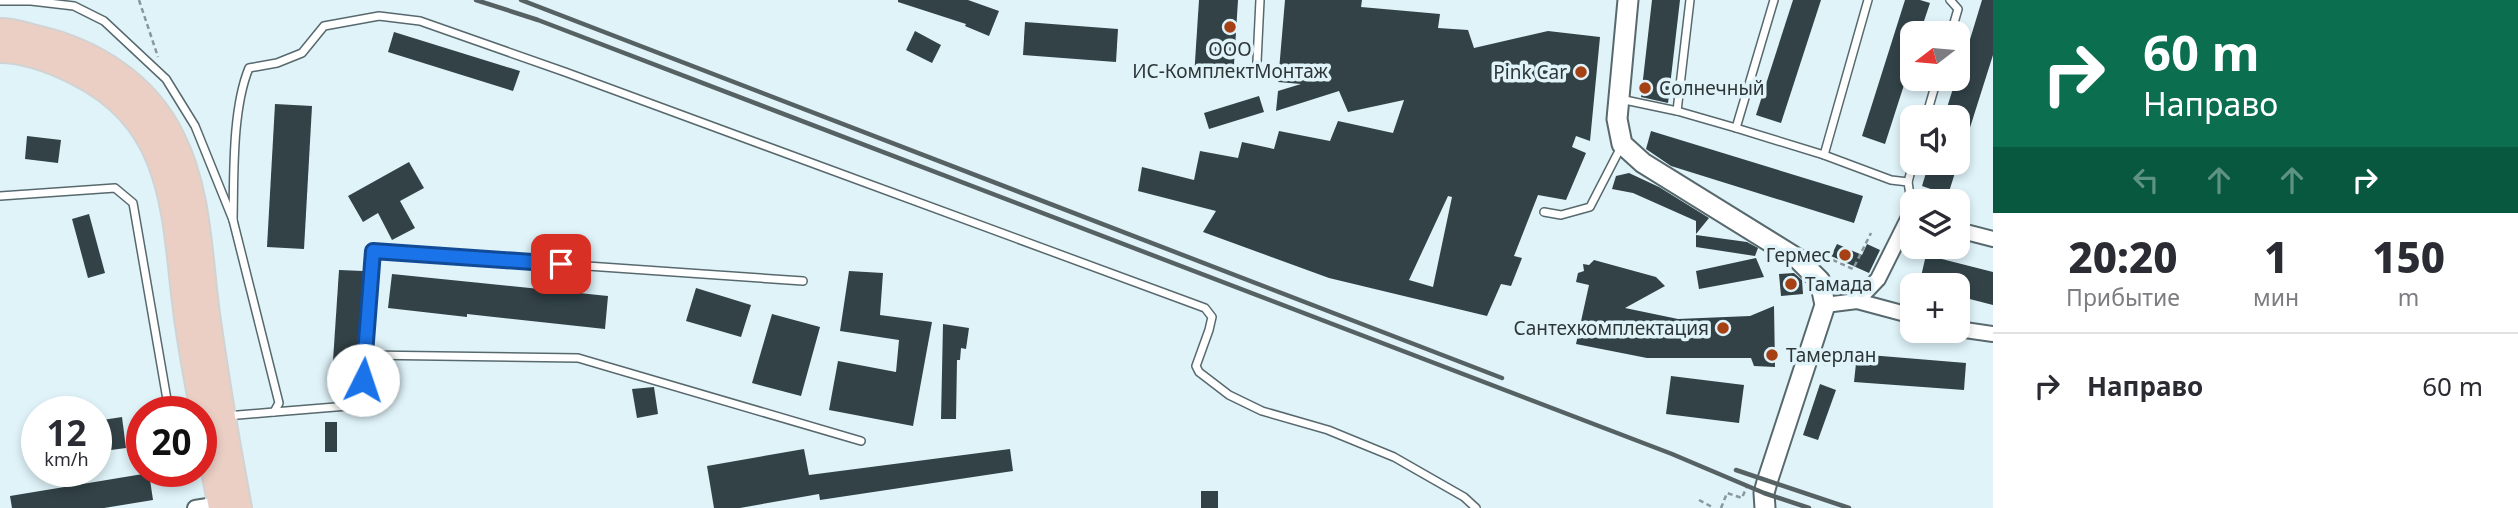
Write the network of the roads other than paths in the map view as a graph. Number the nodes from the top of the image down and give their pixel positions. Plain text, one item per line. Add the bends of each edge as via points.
1 (1260, 0) edge
2 (1628, 0) edge
3 (1690, 0) edge
4 (1774, 0) edge
5 (1868, 0) edge
6 (1950, 0) edge
7 (0, 1) edge
8 (1954, 21) edge
9 (0, 31) edge
10 (0, 50) edge
11 (1257, 62) dead end
12 (1618, 99) junction
13 (1677, 111) junction
14 (1736, 128) junction
15 (1622, 144) junction
16 (1824, 155) junction
17 (1910, 175) edge
18 (1908, 182) junction
19 (1909, 189) edge
20 (0, 196) edge
21 (1544, 212) dead end
22 (233, 220) junction
23 (1970, 233) edge
24 (1900, 238) edge
25 (1993, 239) edge
26 (803, 281) dead end
27 (1857, 301) junction
28 (1825, 305) junction
29 (1900, 313) edge
30 (1970, 331) edge
31 (1993, 334) edge
32 (365, 355) junction
33 (166, 396) edge
34 (205, 396) edge
35 (208, 396) edge
36 (274, 412) junction
37 (217, 417) edge
38 (861, 441) dead end
39 (217, 455) edge
40 (227, 507) edge
41 (195, 508) edge
42 (1476, 508) edge
43 (1765, 508) edge

1 - 11 lane
2 - 12 main road
3 - 13 lane
4 - 14 lane
5 - 16 lane
6 - 8 lane via 1958,9
7 - 22 lane via 75,6 104,21 166,79 194,126
9 - 35 highway via 62,44 107,65 145,96 172,138 190,186
10 - 34 highway via 57,62 96,82 127,106 153,143 171,191 188,326
12 - 13 lane
12 - 15 main road
13 - 14 lane
14 - 16 lane
15 - 21 lane via 1590,207 1562,215
15 - 28 main road via 1643,163 1798,259 1821,281
16 - 18 lane
17 - 18 lane
18 - 19 lane
20 - 33 lane via 115,188 133,204
22 - 36 lane via 279,403
22 - 42 lane via 237,131 249,68 302,53 324,26 379,16 420,21 1205,308 1212,317 1196,366 1229,395 1394,457
23 - 25 street
24 - 27 street via 1878,279
26 - 32 lane via 373,251
27 - 28 street
27 - 29 street
28 - 43 main road via 1766,482
30 - 31 street
32 - 36 lane via 360,405
32 - 38 lane via 578,358
36 - 37 lane
39 - 40 highway
40 - 41 street

